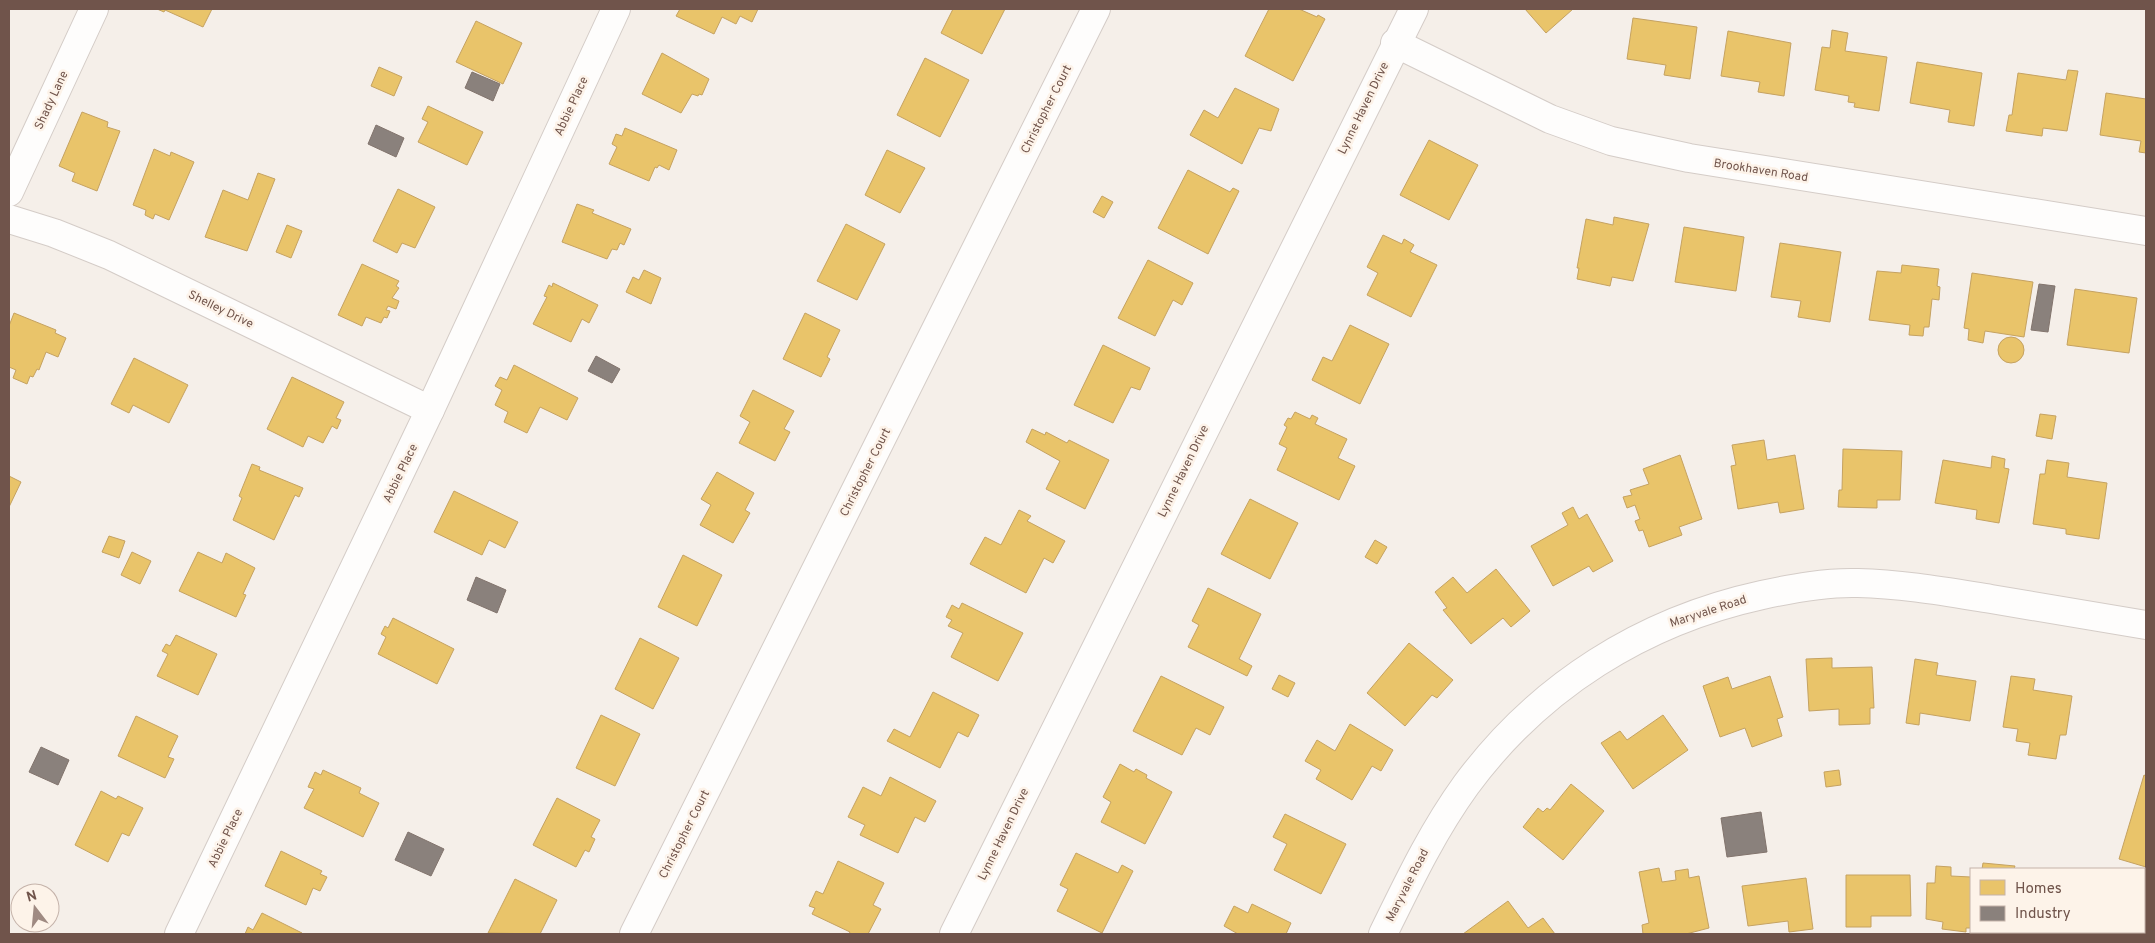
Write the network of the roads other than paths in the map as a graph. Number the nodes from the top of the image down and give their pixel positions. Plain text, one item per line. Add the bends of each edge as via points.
1 (94, 9) edge
2 (616, 9) edge
3 (1096, 9) edge
4 (1414, 9) edge
5 (1395, 43) junction
6 (9, 192) edge
7 (9, 219) edge
8 (2146, 231) edge
9 (430, 410) junction
10 (2146, 625) edge
11 (179, 934) edge
12 (634, 934) edge
13 (954, 934) edge
14 (1382, 934) edge

1 - 6 street, Shady Lane
2 - 9 street, Abbie Place
3 - 12 street, Christopher Court
4 - 5 street, Lynne Haven Drive
5 - 8 street, Brookhaven Road via 1550,119 1611,141 1689,158
5 - 13 street, Lynne Haven Drive
7 - 9 street, Shelley Drive via 109,256
9 - 11 street, Abbie Place
10 - 14 street, Maryvale Road via 1920,587 1858,583 1803,586 1736,600 1676,620 1612,652 1558,689 1508,735 1467,784 1434,832

